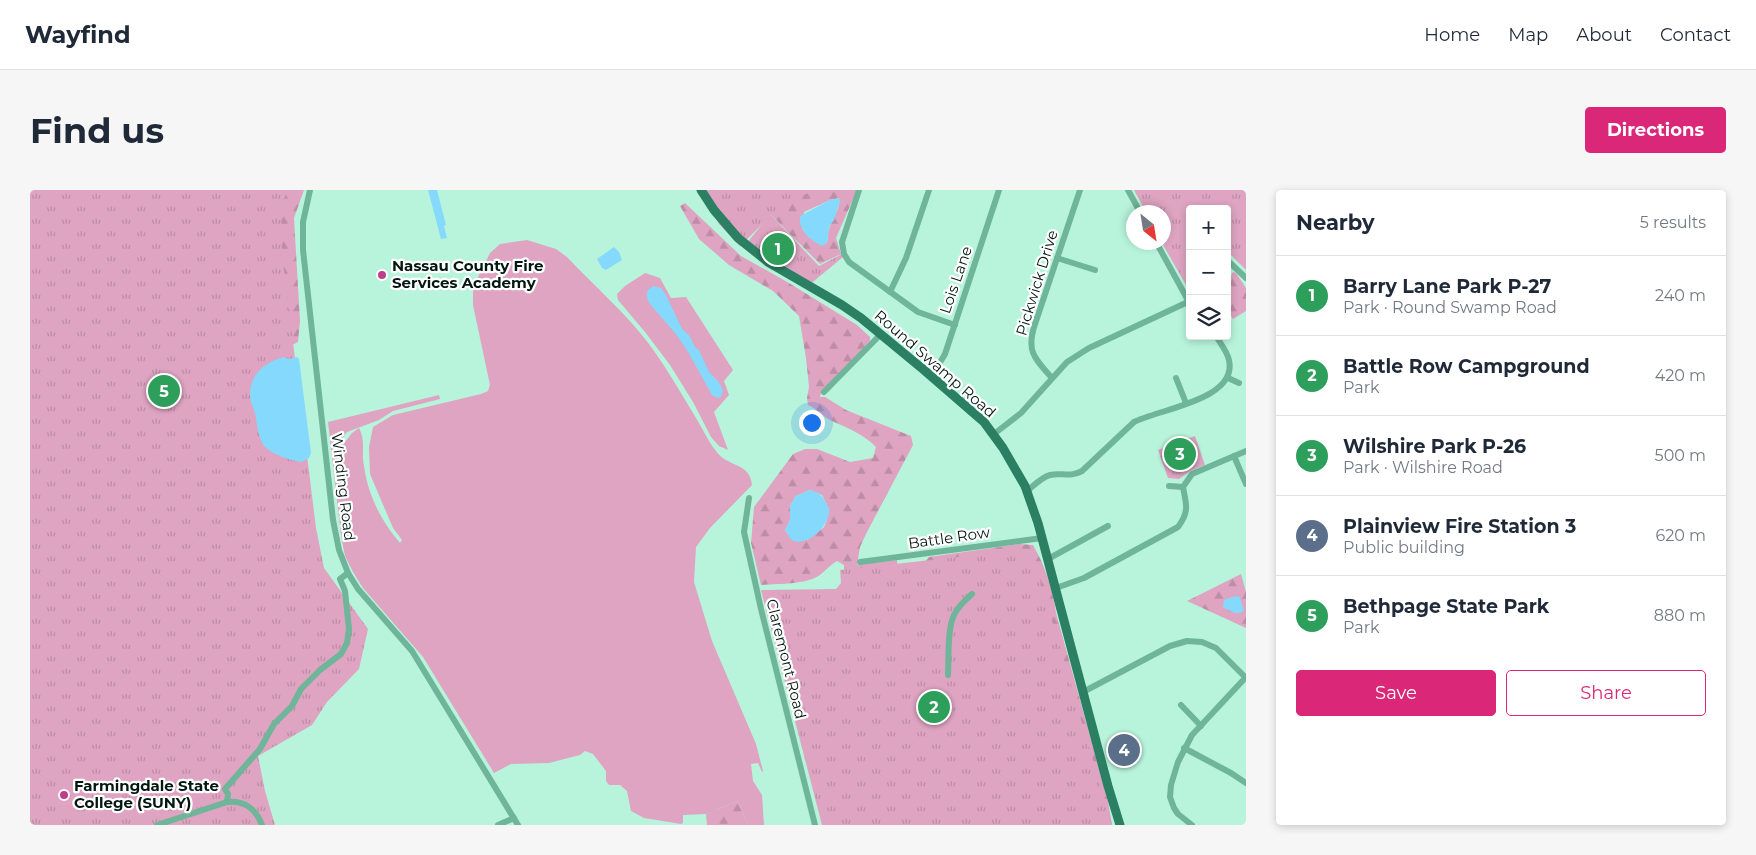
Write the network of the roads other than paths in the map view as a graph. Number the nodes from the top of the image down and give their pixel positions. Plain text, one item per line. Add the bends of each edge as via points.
1 (310, 190) edge
2 (701, 190) edge
3 (859, 190) edge
4 (929, 190) edge
5 (999, 190) edge
6 (1080, 190) edge
7 (1128, 190) edge
8 (1136, 205) edge
9 (1160, 250) edge
10 (1057, 258) junction
11 (1231, 264) edge
12 (1094, 270) dead end
13 (1246, 278) edge
14 (890, 292) junction
15 (1186, 297) edge
16 (1186, 303) edge
17 (955, 325) junction
18 (881, 334) junction
19 (1218, 340) edge
20 (932, 376) junction
21 (1052, 378) junction
22 (1176, 378) dead end
23 (1228, 378) junction
24 (1239, 383) dead end
25 (824, 392) dead end
26 (1186, 403) junction
27 (994, 434) junction
28 (1246, 451) edge
29 (1234, 456) junction
30 (1246, 484) edge
31 (1169, 486) dead end
32 (1183, 486) junction
33 (1026, 491) junction
34 (748, 498) dead end
35 (1108, 526) dead end
36 (1042, 538) junction
37 (1048, 559) junction
38 (860, 562) dead end
39 (348, 574) junction
40 (1056, 588) junction
41 (972, 594) dead end
42 (948, 675) dead end
43 (1246, 678) edge
44 (1083, 692) junction
45 (1181, 705) dead end
46 (1201, 726) junction
47 (1184, 748) junction
48 (1246, 783) edge
49 (227, 802) junction
50 (514, 818) junction
51 (156, 825) edge
52 (262, 825) edge
53 (498, 825) edge
54 (518, 825) edge
55 (815, 825) edge
56 (1120, 825) edge
57 (1192, 825) edge

1 - 39 street, Winding Road via 303,222 303,250 334,528
2 - 18 main road, Round Swamp Road via 738,238 768,262 842,305
3 - 14 street via 843,238 844,254 856,268
4 - 14 street via 906,258
5 - 17 street, Lois Lane
6 - 10 street, Pickwick Drive
7 - 8 street
9 - 15 street
10 - 12 street
10 - 21 street, Pickwick Drive via 1030,342 1032,353
11 - 13 street
14 - 17 street via 918,312
16 - 21 street via 1089,348 1067,362
17 - 20 street, Lois Lane via 945,354
18 - 20 main road, Round Swamp Road
18 - 25 street
19 - 23 street via 1229,361
20 - 27 main road, Round Swamp Road
21 - 27 street via 1021,413
22 - 26 street
23 - 24 street
23 - 26 street via 1220,388
26 - 33 street via 1134,422 1076,474 1049,475
27 - 33 main road, Round Swamp Road
28 - 29 street
29 - 30 street
29 - 32 street via 1192,474
31 - 32 street
32 - 40 street via 1187,507 1178,526 1084,578
33 - 36 main road, Round Swamp Road
34 - 55 street, Claremont Road via 744,532 760,609
35 - 37 street
36 - 37 main road, Round Swamp Road
36 - 38 street, Battle Row
37 - 40 main road, Round Swamp Road
39 - 49 street via 340,579 345,591 349,629 341,654 305,685 292,706 274,724 260,749 225,789
39 - 50 street, Winding Road via 412,651
40 - 44 main road, Round Swamp Road
41 - 42 street via 961,604 950,626
43 - 44 street via 1216,648 1202,642 1187,641 1170,646
43 - 46 street
44 - 56 main road, Round Swamp Road
45 - 46 street
46 - 47 street
47 - 48 street
47 - 57 street via 1170,797 1178,814
49 - 51 street
49 - 52 street via 249,806
50 - 53 street
50 - 54 street, Winding Road

